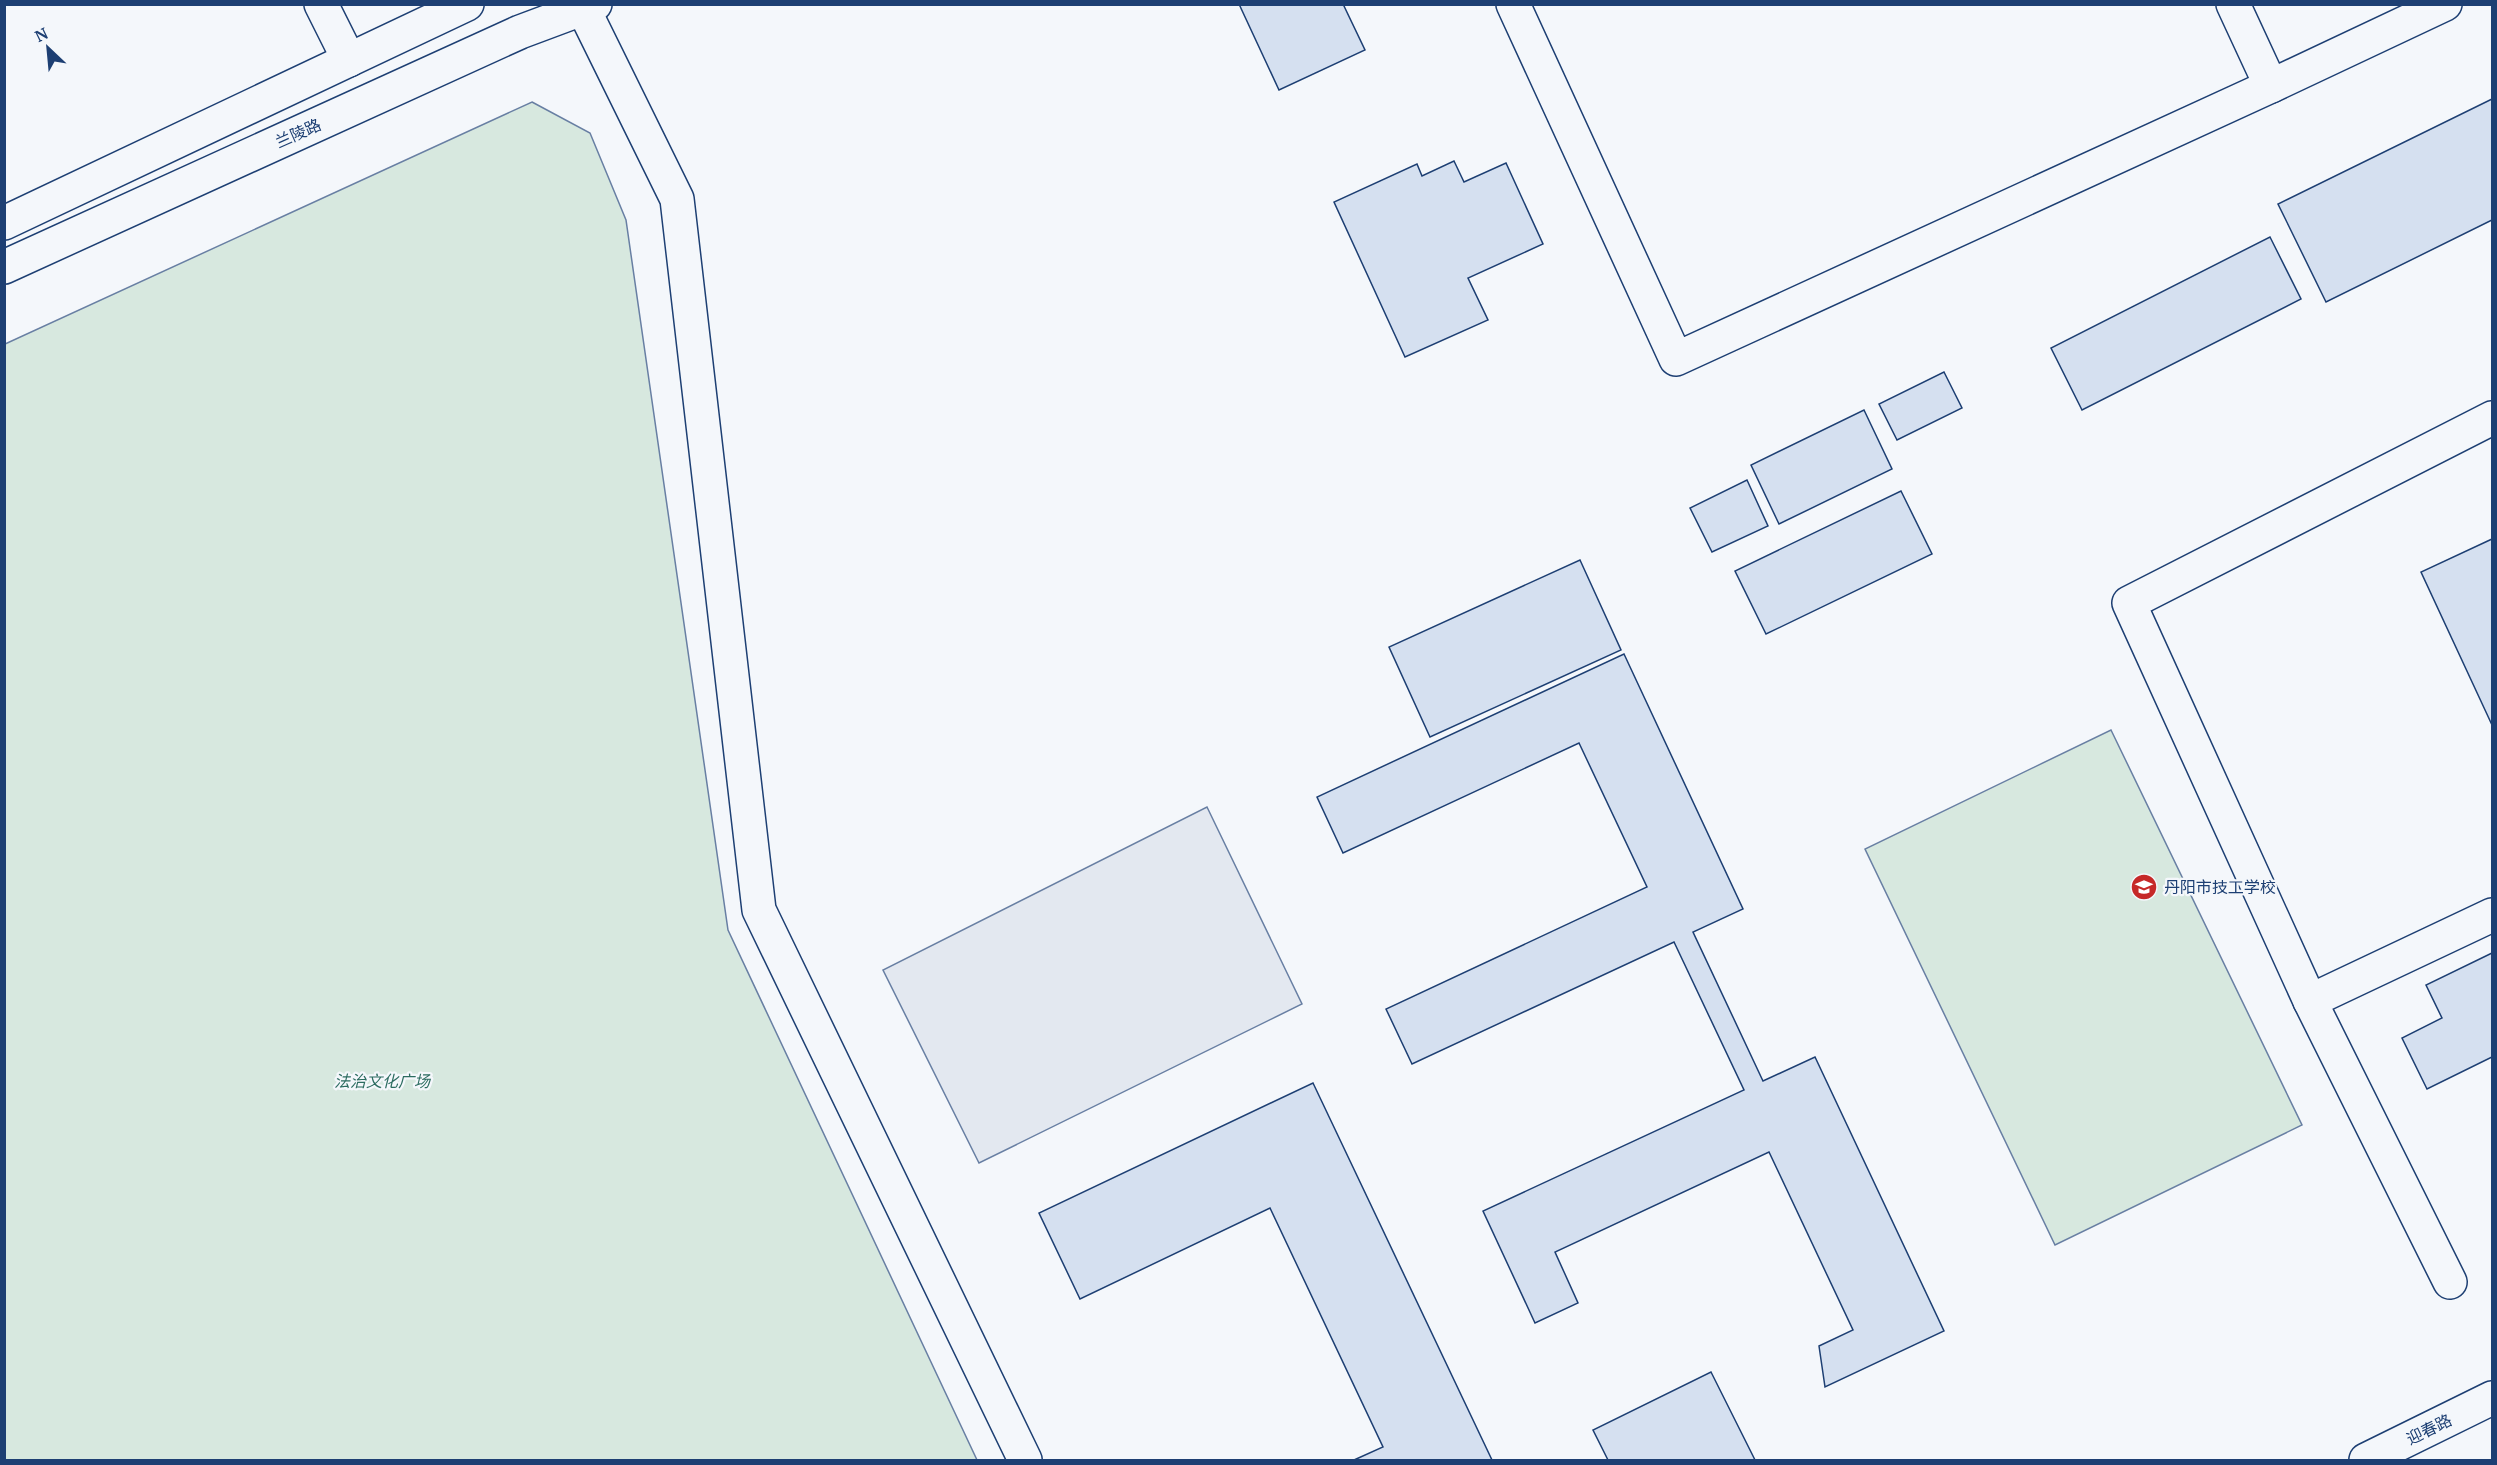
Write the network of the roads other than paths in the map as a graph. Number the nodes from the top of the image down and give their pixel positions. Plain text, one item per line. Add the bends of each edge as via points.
1 (321, 4) edge
2 (467, 4) edge
3 (2233, 4) edge
4 (2445, 4) edge
5 (586, 6) edge
6 (1520, 8) edge
7 (349, 60) junction
8 (2271, 86) junction
9 (4, 223) edge
10 (4, 267) edge
11 (2493, 418) edge
12 (2493, 915) edge
13 (2310, 1001) junction
14 (2450, 1282) dead end
15 (2493, 1398) edge
16 (1025, 1461) edge
17 (2366, 1461) edge

1 - 7 street
2 - 7 street
3 - 8 street
4 - 8 street
5 - 10 street, 兰陵路 via 520,32
5 - 16 street via 677,199 759,910
6 - 8 street via 1676,359
7 - 9 street
11 - 13 street via 2129,603
12 - 13 street
13 - 14 street
15 - 17 street, 迎春路

